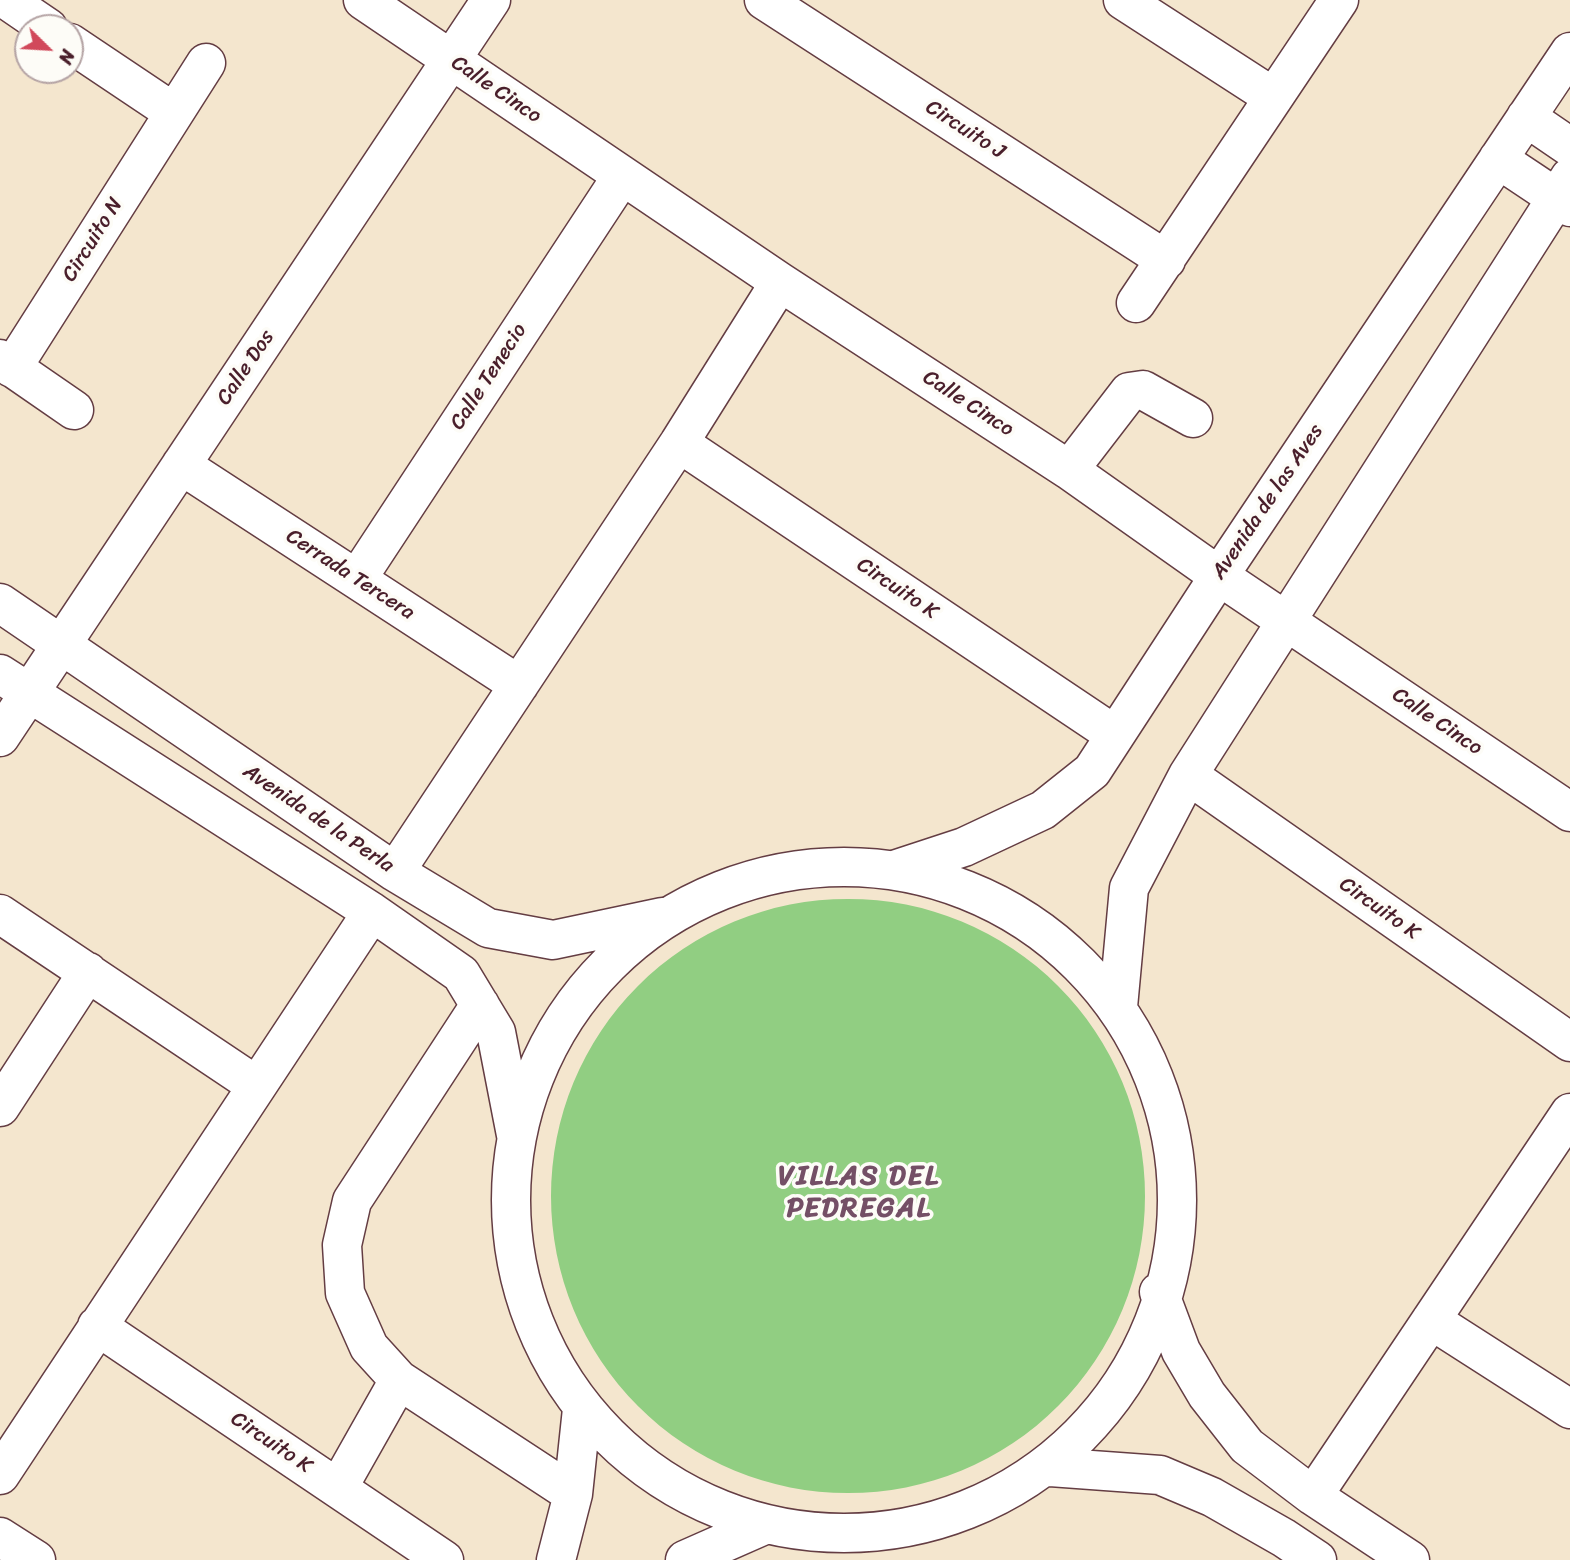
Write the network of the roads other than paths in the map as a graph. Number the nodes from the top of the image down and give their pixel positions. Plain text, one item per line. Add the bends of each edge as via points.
1 (6, 0) edge
2 (363, 0) edge
3 (491, 0) edge
4 (764, 0) edge
5 (1122, 0) edge
6 (1339, 0) edge
7 (27, 14) edge
8 (84, 52) edge
9 (1570, 52) edge
10 (452, 59) junction
11 (206, 63) dead end
12 (1273, 97) junction
13 (173, 112) junction
14 (1526, 117) junction
15 (1570, 147) edge
16 (1498, 159) junction
17 (622, 176) junction
18 (1565, 194) edge
19 (1166, 260) junction
20 (780, 282) junction
21 (1136, 303) dead end
22 (6, 363) edge
23 (74, 410) dead end
24 (1193, 418) dead end
25 (679, 443) junction
26 (181, 465) junction
27 (1069, 470) junction
28 (1219, 576) junction
29 (357, 579) junction
30 (0, 603) edge
31 (1286, 621) junction
32 (62, 644) junction
33 (14, 684) edge
34 (519, 685) junction
35 (1115, 735) junction
36 (0, 737) edge
37 (1188, 775) junction
38 (1570, 812) edge
39 (897, 869) junction
40 (395, 872) junction
41 (372, 912) junction
42 (0, 914) edge
43 (668, 916) junction
44 (88, 972) junction
45 (480, 1005) junction
46 (1118, 1007) junction
47 (1570, 1042) edge
48 (257, 1086) junction
49 (0, 1107) edge
50 (1570, 1113) edge
51 (516, 1136) junction
52 (1159, 1292) junction
53 (1431, 1320) junction
54 (97, 1326) junction
55 (399, 1380) junction
56 (582, 1409) junction
57 (1570, 1409) edge
58 (1050, 1467) junction
59 (0, 1475) edge
60 (338, 1488) junction
61 (573, 1494) junction
62 (1313, 1496) junction
63 (762, 1526) junction
64 (0, 1537) edge
65 (1277, 1549) edge
66 (36, 1560) edge
67 (444, 1560) edge
68 (556, 1560) edge
69 (685, 1560) edge
70 (1317, 1560) edge
71 (1410, 1560) edge

1 - 7 street
2 - 10 street, Calle Cinco
3 - 10 street, Calle Dos
4 - 19 street, Circuito J
5 - 12 street
6 - 12 street
8 - 13 street
9 - 14 street, Avenida de las Aves
10 - 17 street, Calle Cinco
10 - 26 street, Calle Dos
11 - 13 street, Circuito N
12 - 19 street
13 - 22 street, Circuito N
14 - 15 street
14 - 16 street, Avenida de las Aves
16 - 18 street
16 - 28 street, Avenida de las Aves
17 - 20 street, Calle Cinco
17 - 29 street, Calle Tenecio
18 - 31 street
19 - 21 street
20 - 25 street
20 - 27 street, Calle Cinco
22 - 23 street, Circuito N
24 - 27 street via 1143,390 1129,392
25 - 34 street
25 - 35 street, Circuito K
26 - 29 street, Cerrada Tercera
26 - 32 street, Calle Dos
27 - 28 street, Calle Cinco
28 - 31 street, Calle Cinco
28 - 35 street, Avenida de las Aves
29 - 34 street, Cerrada Tercera
30 - 32 street, Avenida de la Perla
31 - 37 street
31 - 38 street, Calle Cinco
32 - 33 street, Calle Dos
32 - 40 street, Avenida de la Perla
33 - 36 street, Calle Dos
33 - 41 street
34 - 40 street
35 - 39 street, Avenida de las Aves via 1092,771 1043,810 964,847
37 - 46 street via 1129,888
37 - 47 street, Circuito K
39 - 43 street via 818,866 740,882
39 - 46 street via 983,894 1058,942
40 - 43 street, Avenida de la Perla via 488,928 553,940
41 - 45 street via 461,974
41 - 48 street
42 - 44 street
43 - 51 street via 598,975 553,1039
44 - 48 street
44 - 49 street
45 - 51 street via 496,1032
45 - 55 street via 352,1201 342,1245 345,1293 369,1347
46 - 52 street via 1152,1069 1172,1137 1178,1208
48 - 54 street
50 - 53 street
51 - 56 street via 512,1233 534,1326
52 - 58 street via 1138,1356 1106,1407
52 - 62 street via 1181,1351 1207,1395 1247,1446
53 - 57 street
53 - 62 street
54 - 59 street
54 - 60 street, Circuito K
55 - 60 street
55 - 61 street
56 - 61 street
56 - 63 street via 662,1482
58 - 63 street via 990,1501 917,1527 839,1535
58 - 65 street via 1160,1475 1212,1497
60 - 67 street, Circuito K
61 - 68 street
62 - 71 street
63 - 69 street
64 - 66 street
65 - 70 street

